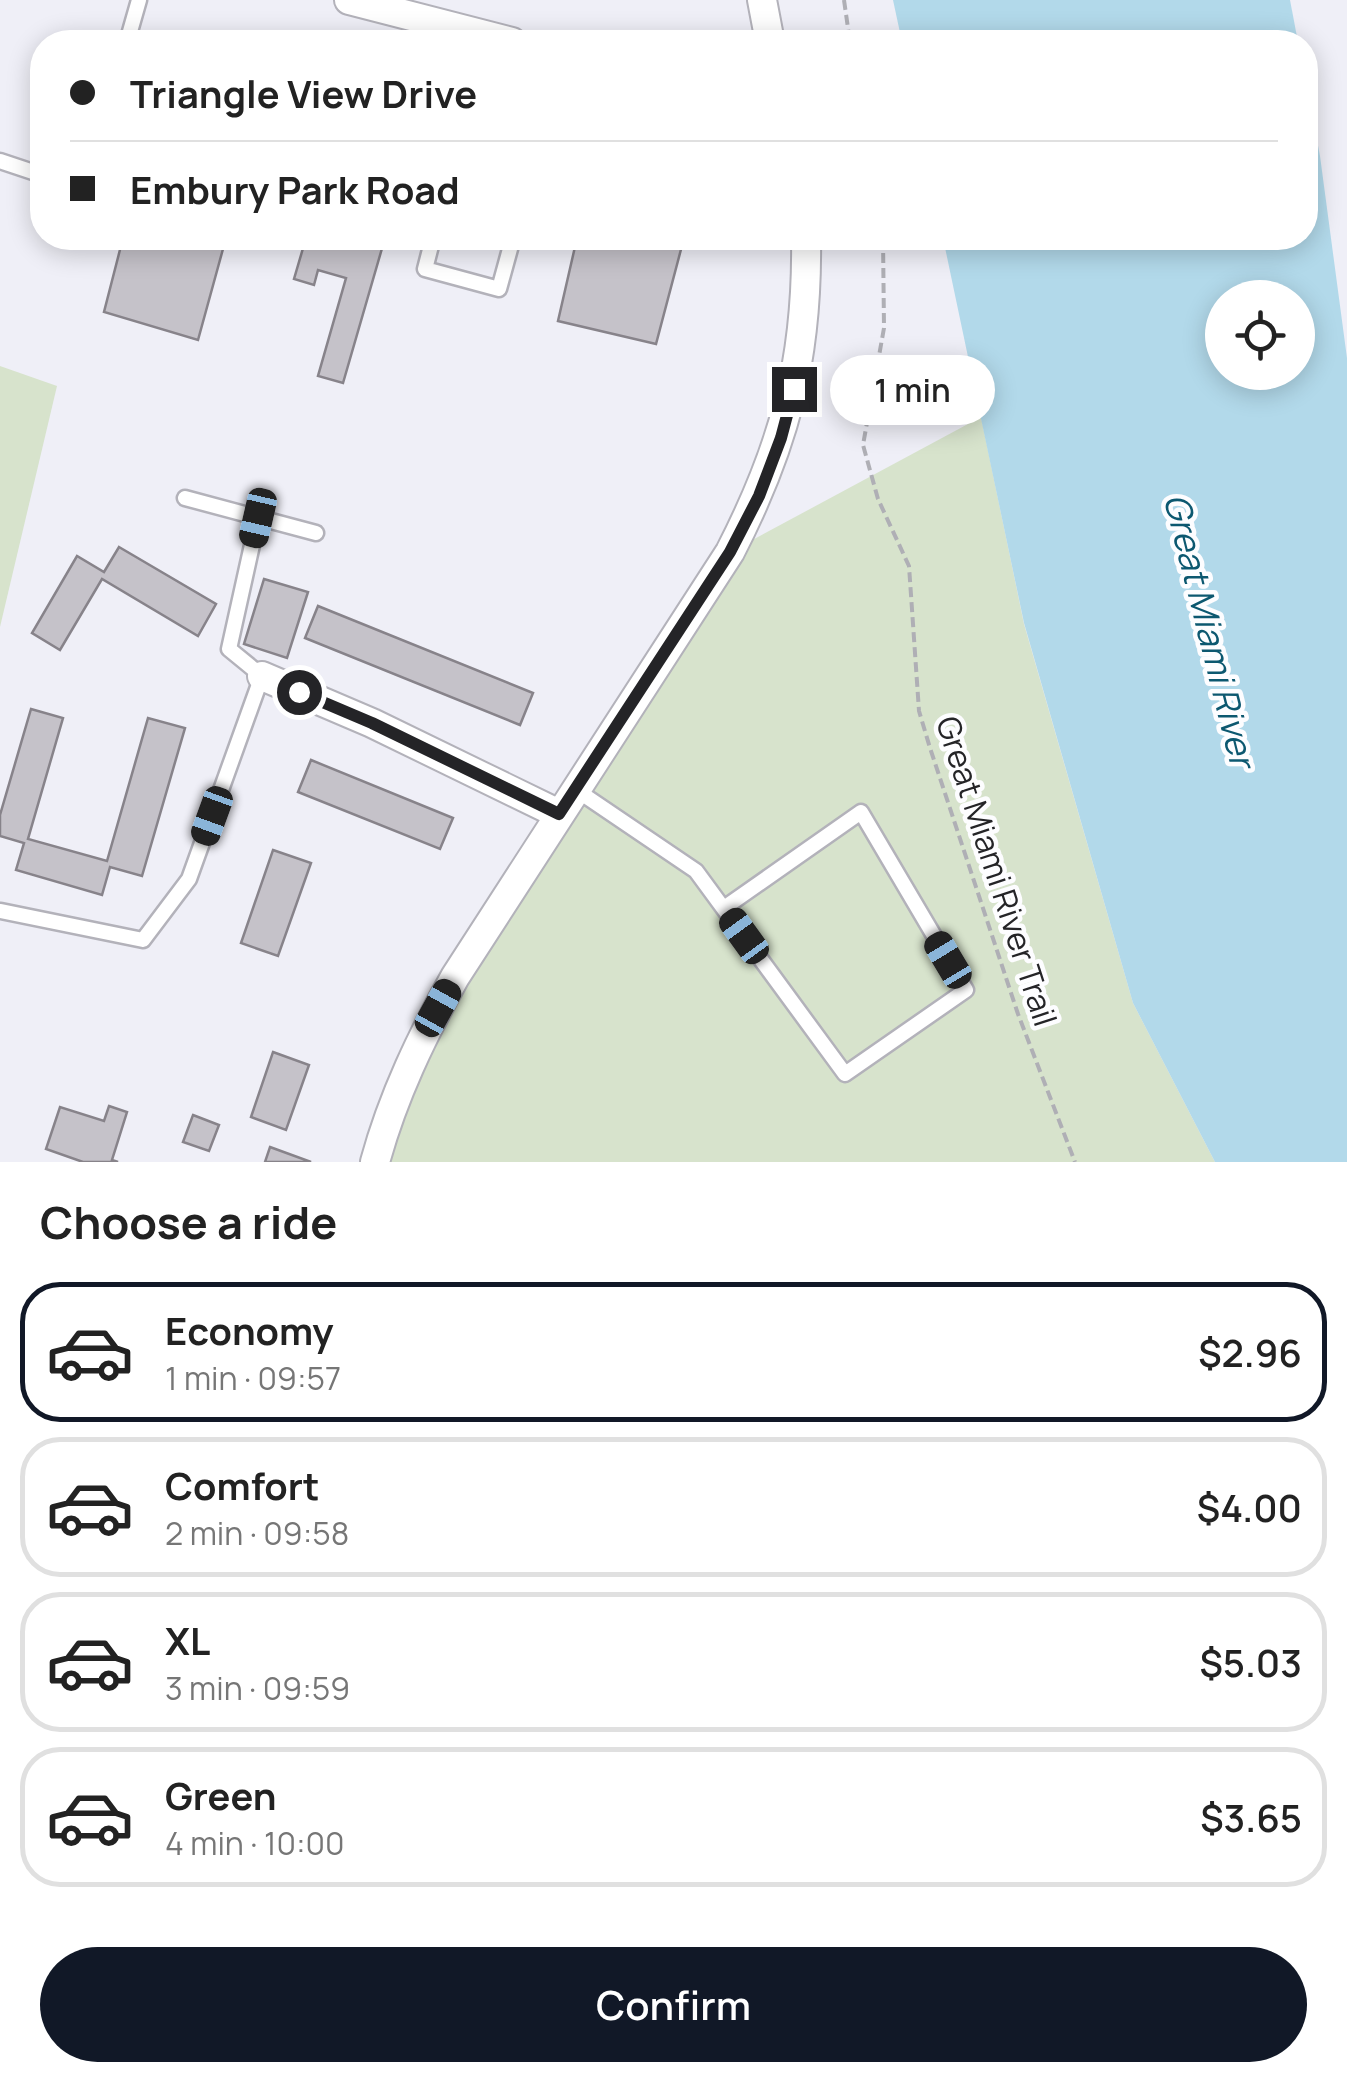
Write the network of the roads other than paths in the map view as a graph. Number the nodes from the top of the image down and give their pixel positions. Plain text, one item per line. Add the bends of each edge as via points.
1 (138, 0) edge
2 (349, 0) edge
3 (762, 0) edge
4 (130, 30) edge
5 (458, 30) edge
6 (768, 30) edge
7 (0, 161) edge
8 (30, 171) edge
9 (430, 250) edge
10 (509, 250) edge
11 (806, 250) edge
12 (185, 498) dead end
13 (258, 518) junction
14 (316, 533) dead end
15 (262, 676) junction
16 (574, 789) junction
17 (559, 814) junction
18 (724, 908) junction
19 (1, 911) edge
20 (374, 1162) edge

1 - 4 lane
2 - 5 street
3 - 6 street
7 - 8 lane
9 - 10 lane via 425,269 499,289
11 - 16 street via 794,389 759,496 730,552
12 - 13 lane
13 - 14 lane
13 - 15 lane via 230,649
15 - 17 street
15 - 19 lane via 190,879 143,940
16 - 17 street
16 - 18 lane via 696,871
17 - 20 street via 420,1039
18 - 18 lane via 845,1074 966,990 861,812

